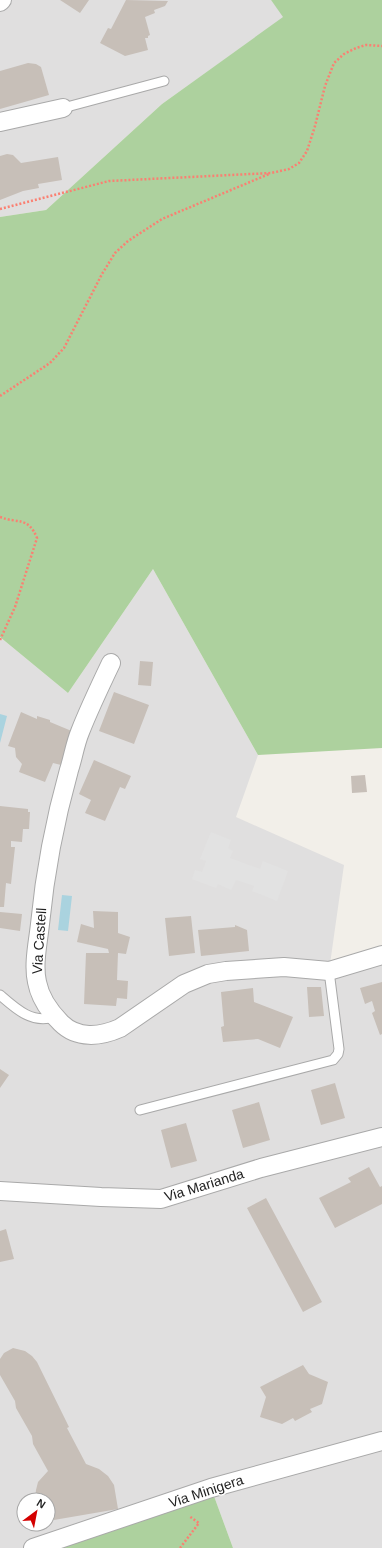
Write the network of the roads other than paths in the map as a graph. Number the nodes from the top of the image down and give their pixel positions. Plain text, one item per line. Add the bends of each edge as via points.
1 (164, 82) dead end
2 (63, 108) joint
3 (0, 122) edge
4 (111, 663) dead end
5 (382, 955) edge
6 (329, 971) junction
7 (0, 995) edge
8 (54, 1017) junction
9 (140, 1110) dead end
10 (382, 1137) edge
11 (0, 1191) edge
12 (382, 1441) edge
13 (33, 1548) edge

1 - 2 lane
2 - 3 street
4 - 8 street, Via Castell via 80,734 63,792 42,897 36,980 45,1004
5 - 6 street, Via Castell
6 - 8 street, Via Castell via 284,967 208,974 184,984 120,1028 96,1035 73,1032
6 - 9 lane via 339,1050 333,1060
7 - 8 lane via 28,1016 39,1019
10 - 11 street, Via Marianda via 261,1168 161,1198
12 - 13 street, Via Minigera via 211,1488

